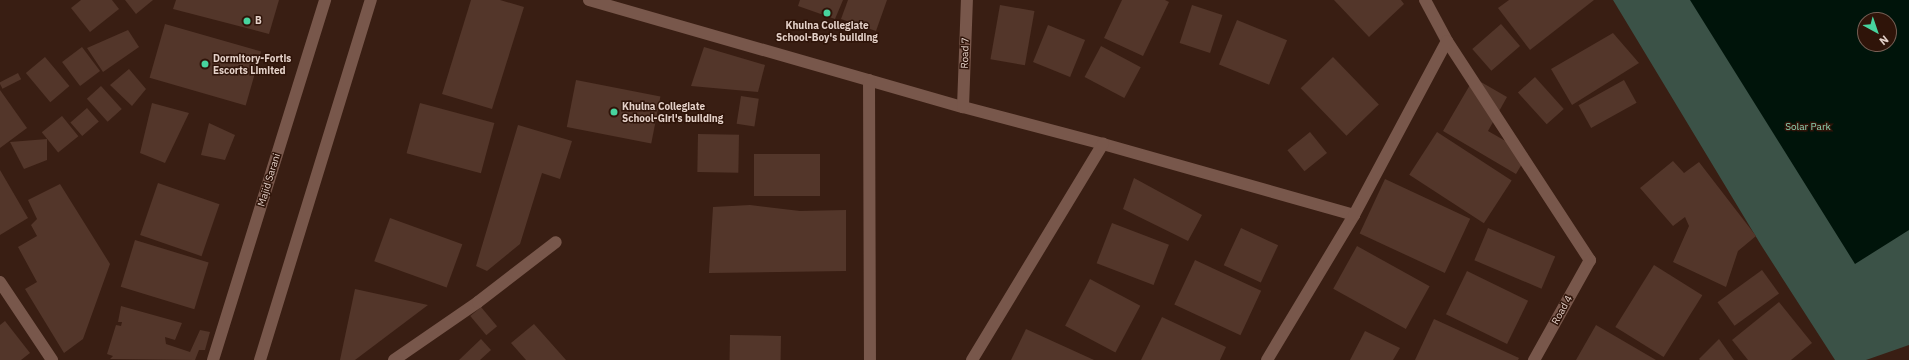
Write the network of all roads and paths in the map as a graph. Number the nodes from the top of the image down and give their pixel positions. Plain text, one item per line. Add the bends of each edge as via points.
1 (325, 0) edge
2 (371, 0) edge
3 (589, 0) edge
4 (967, 0) edge
5 (1425, 0) edge
6 (1446, 41) junction
7 (869, 80) junction
8 (963, 107) junction
9 (1102, 144) junction
10 (1354, 215) junction
11 (556, 242) dead end
12 (0, 282) edge
13 (52, 360) edge
14 (213, 360) edge
15 (260, 360) edge
16 (394, 360) edge
17 (870, 360) edge
18 (972, 360) edge
19 (1267, 360) edge
20 (1534, 360) edge

1 - 14 street, Majid Sarani
2 - 15 street
3 - 7 street
4 - 8 street, Road 7
5 - 6 street
6 - 10 street
6 - 20 street, Road 4 via 1590,260
7 - 8 street
7 - 17 street
8 - 9 street
9 - 10 street
9 - 18 street
10 - 19 street
11 - 16 street via 478,302
12 - 13 street

